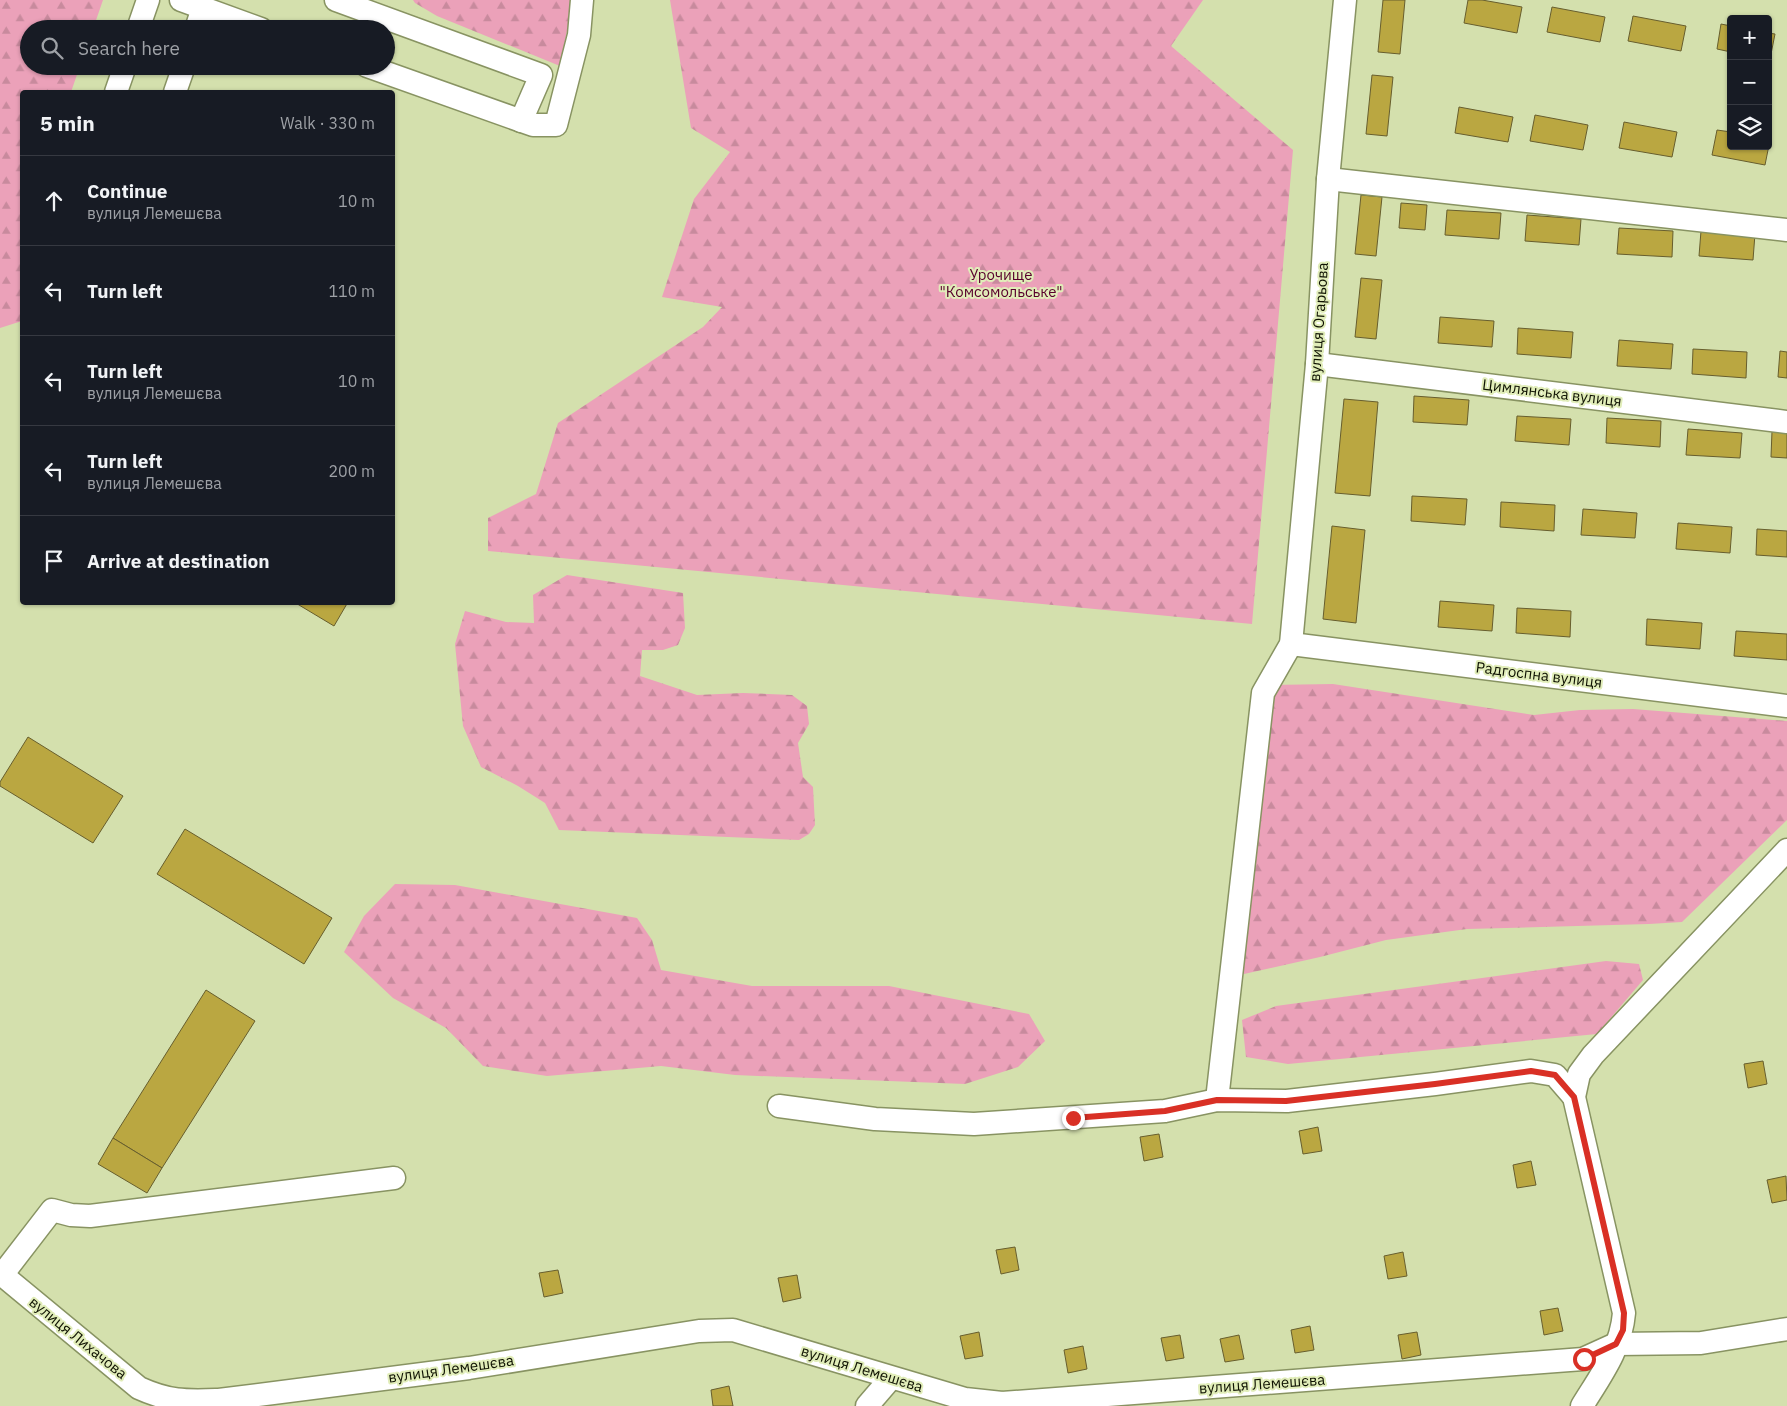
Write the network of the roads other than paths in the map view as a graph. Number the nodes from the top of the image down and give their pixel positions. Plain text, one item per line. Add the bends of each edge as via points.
1 (148, 0) edge
2 (180, 0) edge
3 (336, 0) edge
4 (582, 0) edge
5 (1345, 0) edge
6 (200, 19) edge
7 (141, 20) edge
8 (391, 20) edge
9 (395, 22) edge
10 (122, 75) edge
11 (181, 75) edge
12 (392, 75) edge
13 (117, 90) edge
14 (176, 90) edge
15 (521, 121) junction
16 (1328, 179) junction
17 (1787, 230) edge
18 (1317, 364) junction
19 (1787, 422) edge
20 (1291, 644) junction
21 (1787, 706) edge
22 (1787, 850) edge
23 (1574, 1097) junction
24 (1217, 1100) junction
25 (779, 1106) dead end
26 (394, 1178) dead end
27 (1, 1274) edge
28 (1787, 1330) edge
29 (1616, 1344) junction
30 (891, 1378) junction
31 (156, 1402) edge
32 (867, 1406) edge
33 (1582, 1406) edge

1 - 7 street
2 - 6 street
3 - 8 street
4 - 15 street via 579,35 556,125 533,125
5 - 16 street, вулиця Огарьова
9 - 15 street via 541,75
10 - 13 street
11 - 14 street
12 - 15 street
16 - 17 street
16 - 18 street, вулиця Огарьова
18 - 19 street, Цимлянська вулиця
18 - 20 street, вулиця Огарьова
20 - 21 street, Радгоспна вулиця
20 - 24 street via 1263,693
22 - 23 street via 1592,1055 1579,1074
23 - 24 street via 1555,1075 1531,1071 1286,1101
23 - 29 street via 1624,1313 1623,1330
24 - 25 street via 1165,1111 974,1124 875,1119
26 - 27 street via 90,1216 52,1210
27 - 31 street, вулиця Лихачова
28 - 29 street, вулиця Лемешєва via 1701,1343
29 - 30 street, вулиця Лемешєва via 1584,1359 1002,1403 965,1400
29 - 33 street via 1611,1360
30 - 31 street, вулиця Лемешєва via 733,1330 716,1330 469,1368 219,1400
30 - 32 street

